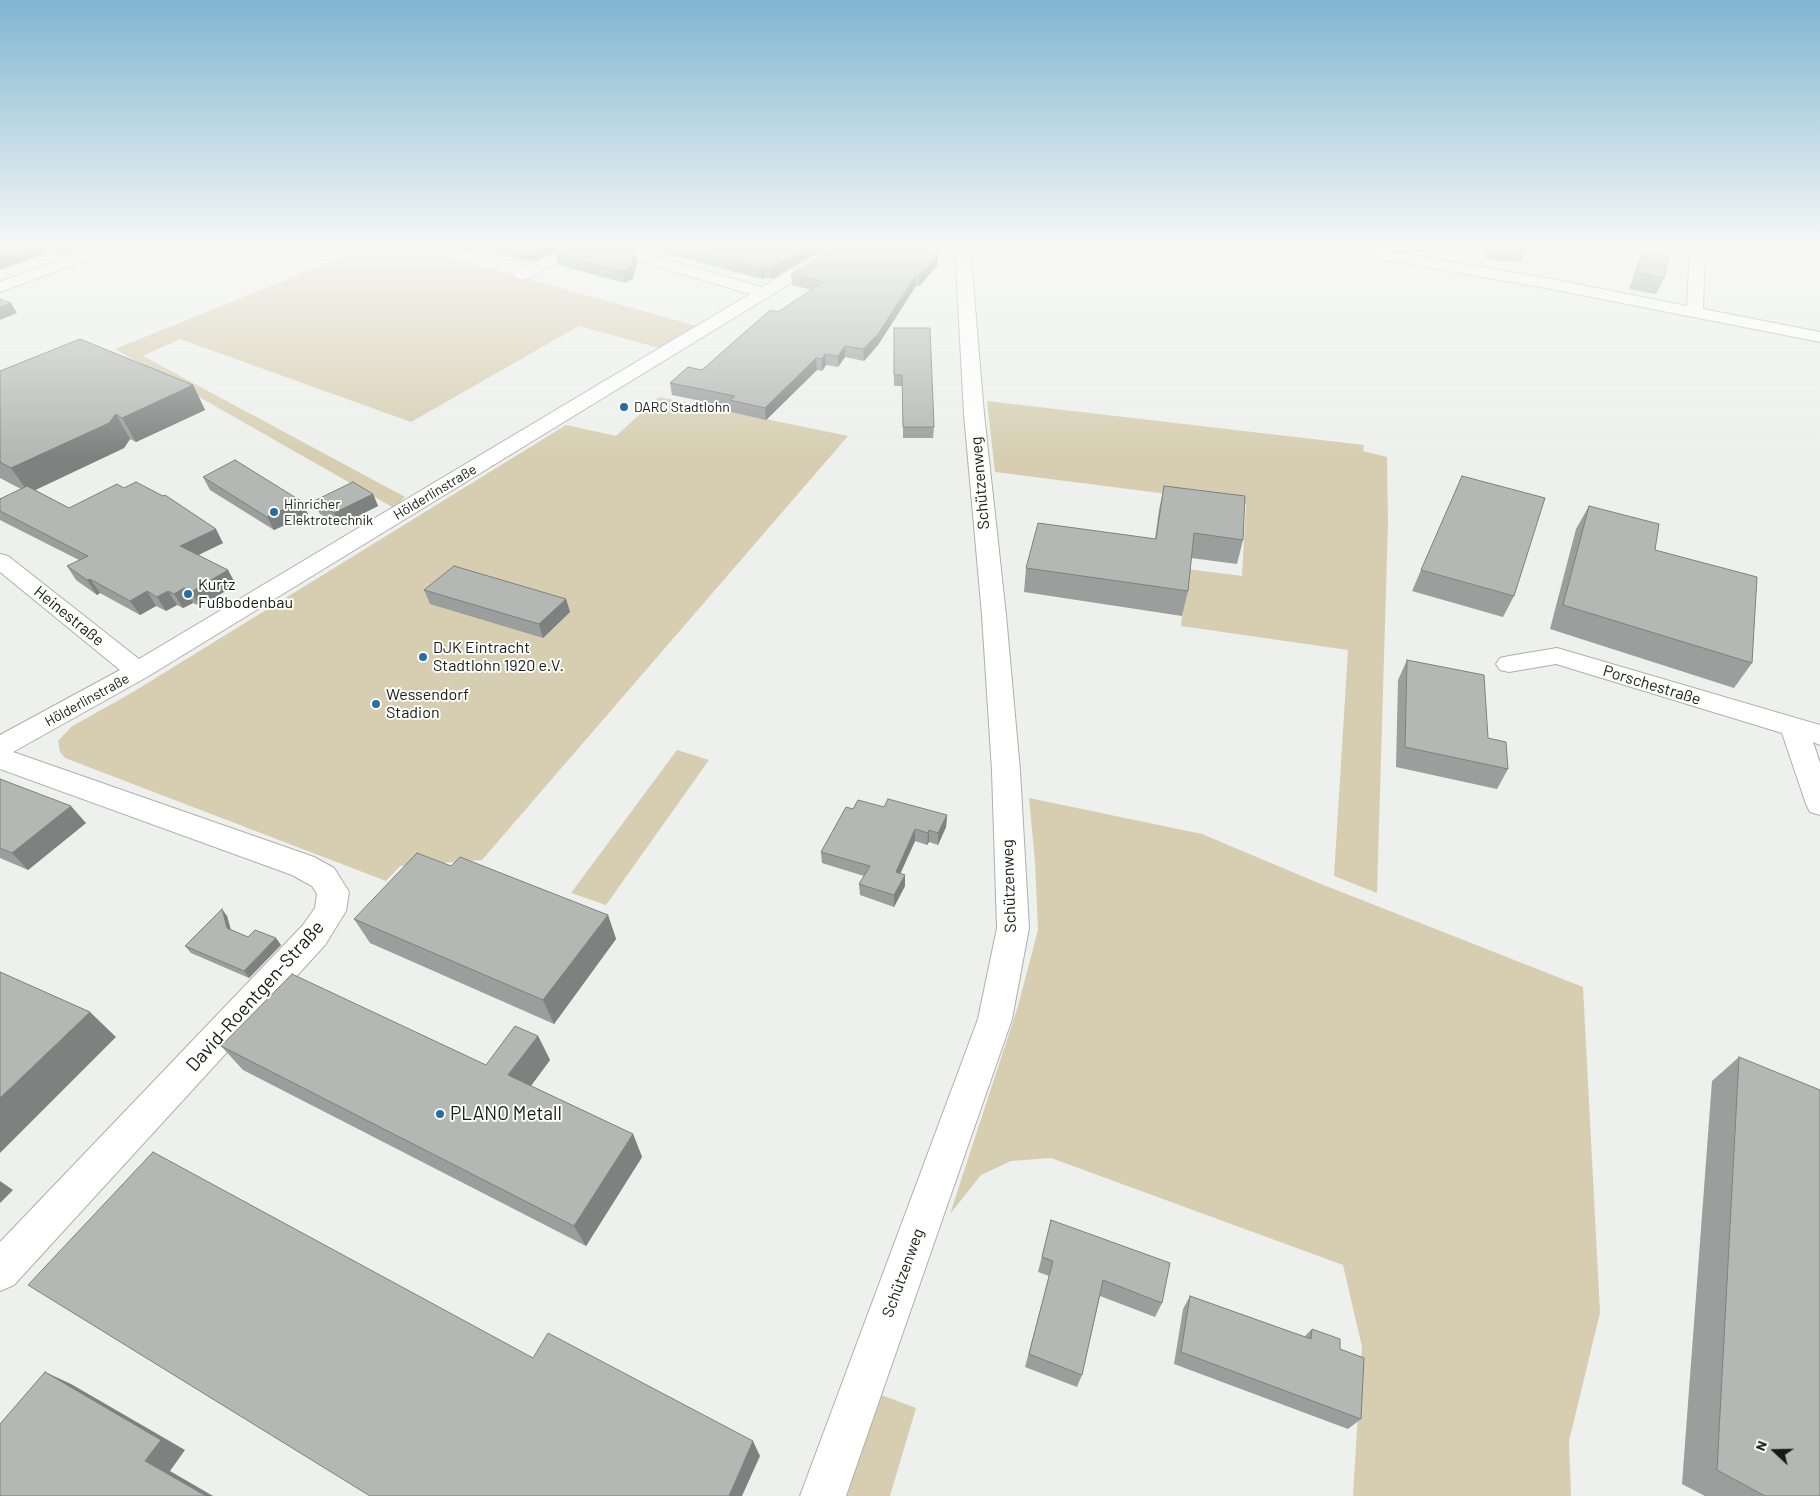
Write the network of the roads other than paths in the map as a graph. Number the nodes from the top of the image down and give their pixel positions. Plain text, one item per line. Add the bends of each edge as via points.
1 (724, 317) edge
2 (967, 317) edge
3 (1719, 317) edge
4 (1820, 337) edge
5 (4, 570) edge
6 (1509, 664) dead end
7 (138, 672) junction
8 (1794, 728) junction
9 (1820, 735) edge
10 (0, 747) edge
11 (0, 758) edge
12 (1820, 804) edge
13 (0, 1271) edge
14 (823, 1496) edge

1 - 7 street, Hölderlinstraße
2 - 14 street, Schützenweg via 1006,771 1013,928 995,1019
3 - 4 street
5 - 7 street, Heinestraße
6 - 8 street, Porschestraße via 1557,656
7 - 10 street, Hölderlinstraße
8 - 9 street, Porschestraße
8 - 12 street
11 - 13 street, David-Roentgen-Straße via 303,866 323,877 333,892 330,911 314,935

